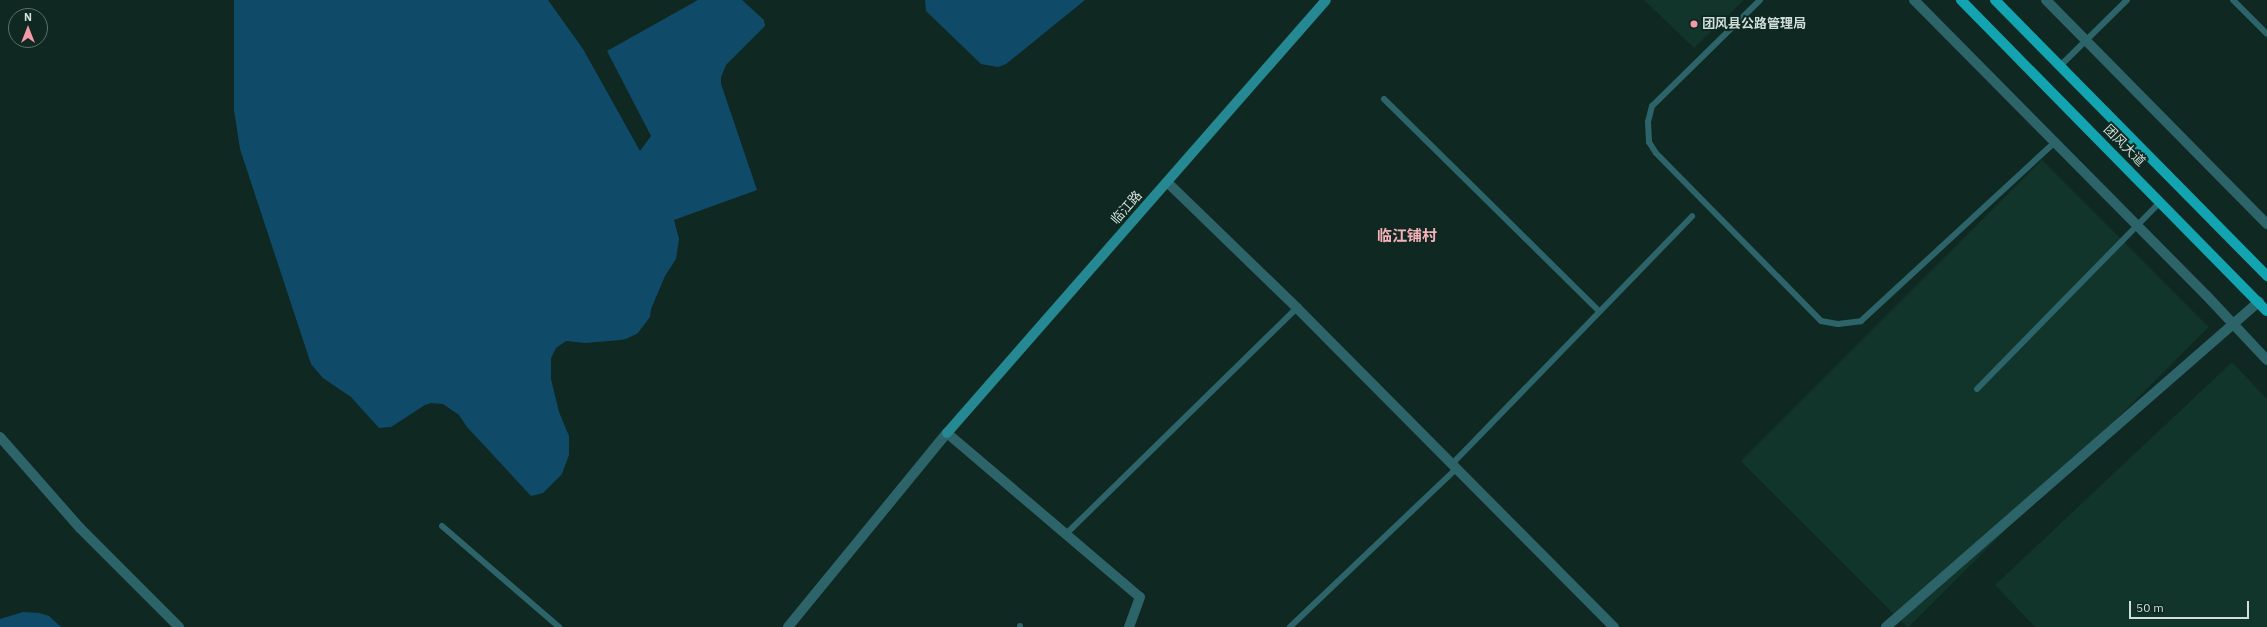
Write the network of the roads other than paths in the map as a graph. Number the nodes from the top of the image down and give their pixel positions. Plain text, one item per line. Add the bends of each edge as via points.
1 (1326, 0) edge
2 (1760, 0) edge
3 (1914, 0) edge
4 (1961, 0) edge
5 (1995, 0) edge
6 (2046, 0) edge
7 (2127, 0) edge
8 (2234, 0) edge
9 (2267, 34) edge
10 (2086, 41) junction
11 (2060, 66) junction
12 (1384, 99) dead end
13 (2055, 142) junction
14 (1167, 182) junction
15 (2161, 201) junction
16 (1692, 216) dead end
17 (2267, 224) edge
18 (2137, 225) junction
19 (2267, 276) edge
20 (2259, 302) junction
21 (1297, 308) junction
22 (1599, 311) junction
23 (2267, 311) edge
24 (2234, 324) junction
25 (2267, 360) edge
26 (1977, 389) dead end
27 (947, 433) junction
28 (0, 437) edge
29 (1454, 466) junction
30 (442, 526) dead end
31 (1066, 534) junction
32 (178, 627) edge
33 (559, 627) edge
34 (788, 627) edge
35 (1129, 627) edge
36 (1290, 627) edge
37 (1614, 627) edge
38 (1886, 627) edge

1 - 14 street, 临江路
2 - 13 lane via 1652,106 1648,122 1649,142 1656,154 1821,321 1838,324 1861,321
3 - 13 street
4 - 15 main road, 团风大道
5 - 11 main road, 团风大道
6 - 10 street
7 - 10 lane
8 - 9 lane
10 - 11 lane
10 - 17 street
11 - 19 main road, 团风大道
12 - 22 lane
13 - 18 street
14 - 21 street
14 - 27 street, 临江路
15 - 18 lane
15 - 20 main road, 团风大道
16 - 22 lane
18 - 24 street
18 - 26 lane
20 - 23 main road, 团风大道
20 - 24 street
21 - 29 street
21 - 31 lane
22 - 29 lane
24 - 25 street
24 - 38 street
27 - 31 street
27 - 34 street
28 - 32 street via 80,528
29 - 36 lane
29 - 37 street
30 - 33 lane
31 - 35 street via 1140,597

